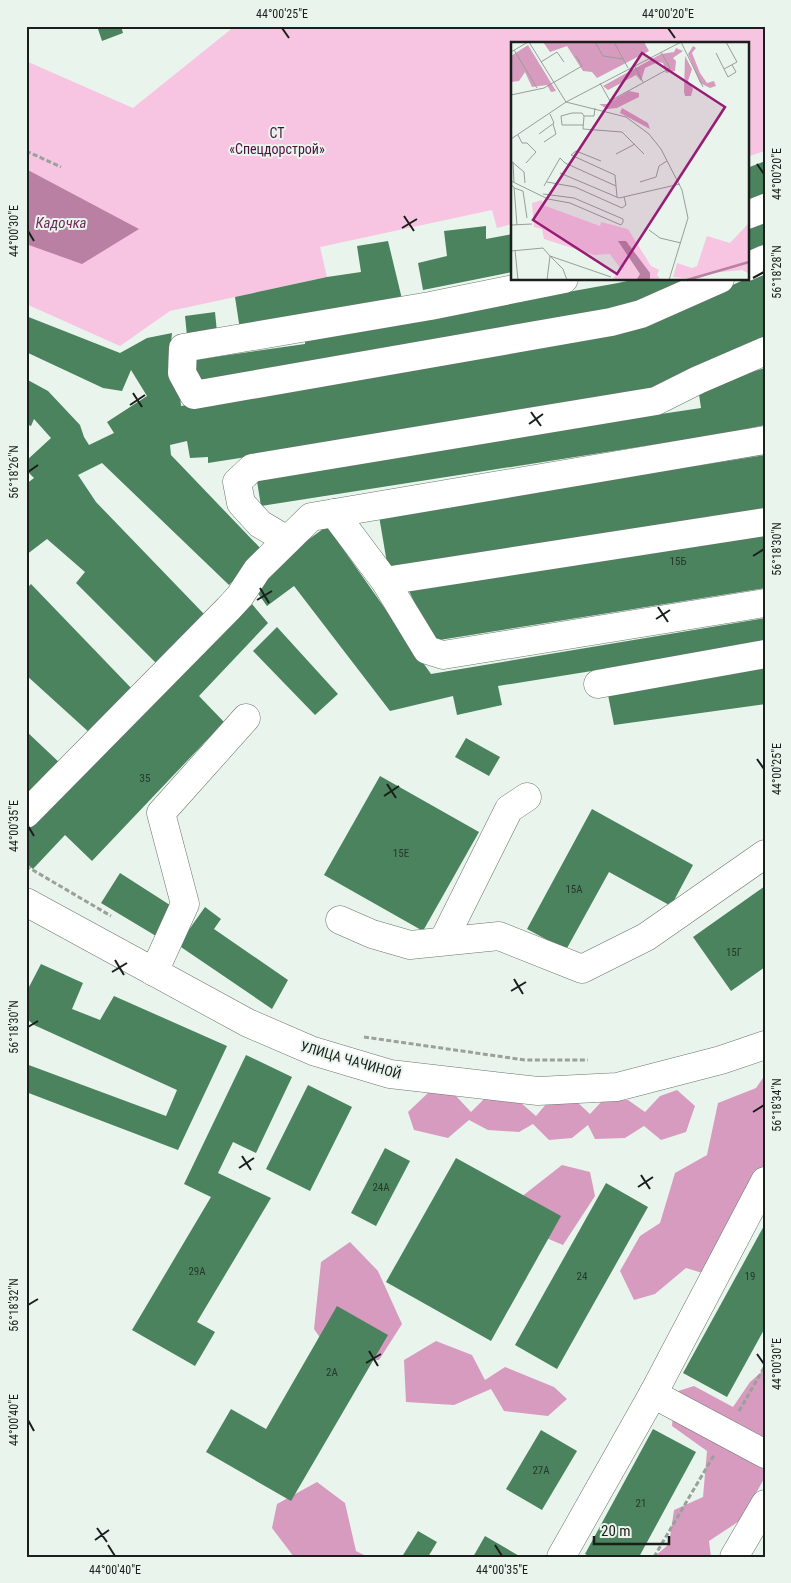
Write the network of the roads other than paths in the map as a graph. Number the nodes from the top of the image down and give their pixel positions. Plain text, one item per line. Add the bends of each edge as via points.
1 (765, 208) edge
2 (748, 215) edge
3 (765, 259) edge
4 (748, 267) edge
5 (559, 280) edge
6 (718, 280) edge
7 (765, 351) edge
8 (765, 440) edge
9 (334, 513) junction
10 (765, 522) edge
11 (287, 540) junction
12 (385, 581) junction
13 (765, 603) edge
14 (765, 654) edge
15 (598, 684) dead end
16 (246, 718) dead end
17 (527, 797) dead end
18 (26, 814) edge
19 (765, 854) edge
20 (26, 902) edge
21 (340, 920) dead end
22 (443, 941) junction
23 (154, 972) junction
24 (765, 1045) edge
25 (765, 1181) edge
26 (653, 1394) junction
27 (765, 1454) edge
28 (765, 1504) edge
29 (561, 1557) edge
30 (734, 1557) edge

1 - 2 street
3 - 4 street
5 - 6 street via 430,306 183,348 182,373 194,395 610,322 641,314
7 - 11 street via 656,401 252,468 237,482 242,503 260,524
8 - 9 street
9 - 11 street via 311,517
9 - 12 street
10 - 12 street
11 - 18 street via 257,570 234,602
12 - 13 street via 427,650 443,655
14 - 15 street
16 - 23 street via 161,812 186,904
17 - 22 street via 509,809
19 - 22 street via 646,937 582,969 499,936
20 - 23 street, УЛИЦА ЧАЧИНОЙ
21 - 22 street via 410,945
23 - 24 street, УЛИЦА ЧАЧИНОЙ via 248,1023 313,1052 390,1074 538,1091 617,1087
25 - 26 street
26 - 27 street
26 - 29 street
28 - 30 street

